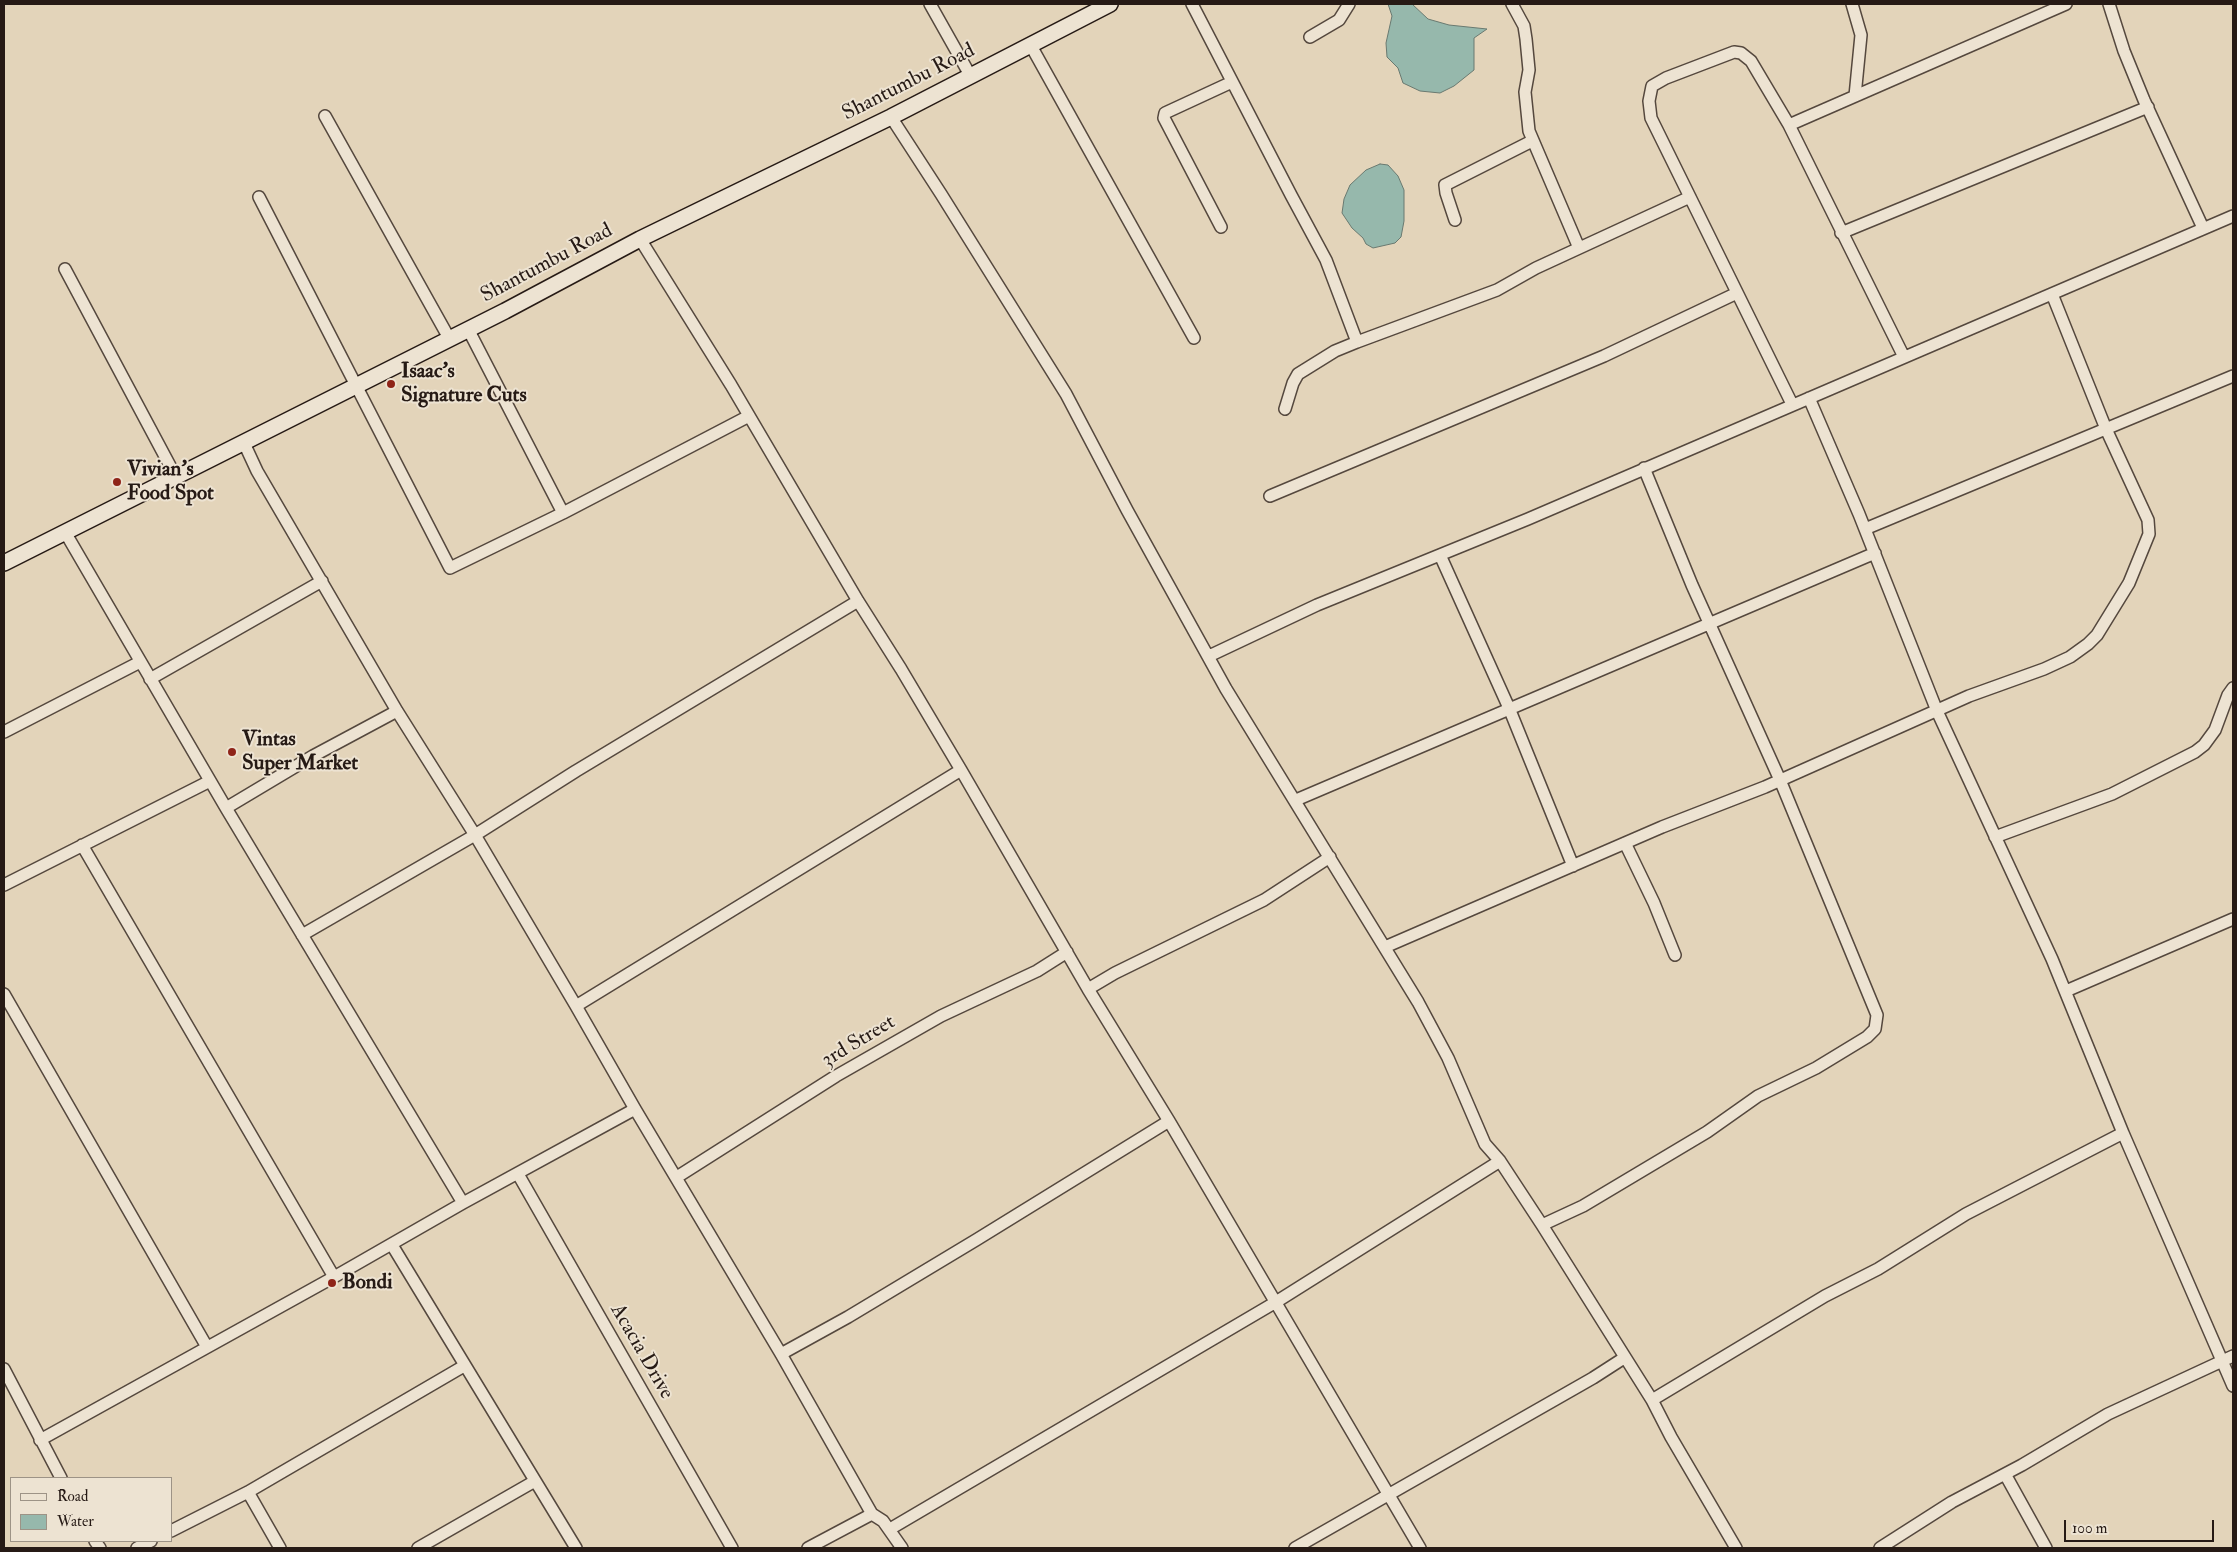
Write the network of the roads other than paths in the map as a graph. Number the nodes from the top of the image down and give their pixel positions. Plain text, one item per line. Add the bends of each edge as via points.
1 (930, 4) edge
2 (1110, 4) edge
3 (1192, 4) edge
4 (1350, 4) edge
5 (1512, 4) edge
6 (1852, 4) edge
7 (2066, 4) edge
8 (2109, 4) edge
9 (1310, 37) dead end
10 (1030, 44) junction
11 (970, 75) junction
12 (1232, 82) junction
13 (1855, 96) junction
14 (2148, 107) junction
15 (325, 116) dead end
16 (891, 117) junction
17 (1788, 125) junction
18 (1532, 142) junction
19 (259, 197) dead end
20 (1690, 197) junction
21 (2233, 216) edge
22 (1455, 220) dead end
23 (1221, 227) dead end
24 (2204, 228) junction
25 (1841, 233) junction
26 (640, 239) junction
27 (1579, 248) junction
28 (65, 269) dead end
29 (1737, 293) junction
30 (2052, 294) junction
31 (468, 329) junction
32 (449, 338) junction
33 (1194, 338) dead end
34 (1358, 342) junction
35 (1904, 357) junction
36 (2233, 376) edge
37 (356, 387) junction
38 (1809, 398) junction
39 (1792, 404) junction
40 (1285, 409) dead end
41 (749, 416) junction
42 (2106, 429) junction
43 (244, 443) junction
44 (1644, 468) junction
45 (176, 477) junction
46 (1270, 496) dead end
47 (563, 513) junction
48 (1865, 529) junction
49 (65, 532) junction
50 (1875, 553) junction
51 (1440, 555) junction
52 (4, 563) edge
53 (322, 581) junction
54 (858, 601) junction
55 (1709, 622) junction
56 (1209, 656) junction
57 (140, 662) junction
58 (150, 679) junction
59 (2233, 683) edge
60 (2230, 692) edge
61 (1509, 708) junction
62 (398, 711) junction
63 (1937, 711) junction
64 (4, 732) edge
65 (961, 770) junction
66 (1780, 780) junction
67 (210, 781) junction
68 (1296, 800) junction
69 (226, 808) junction
70 (475, 835) junction
71 (1995, 837) junction
72 (1625, 844) junction
73 (82, 845) junction
74 (1330, 857) junction
75 (1573, 866) junction
76 (4, 885) edge
77 (2233, 919) edge
78 (302, 935) junction
79 (1385, 947) junction
80 (1066, 952) junction
81 (1675, 955) dead end
82 (1088, 989) junction
83 (2066, 991) junction
84 (4, 994) edge
85 (576, 1006) junction
86 (634, 1109) junction
87 (1169, 1121) junction
88 (2123, 1133) junction
89 (1500, 1161) junction
90 (518, 1174) junction
91 (677, 1177) junction
92 (463, 1203) junction
93 (1542, 1225) junction
94 (392, 1245) junction
95 (334, 1277) junction
96 (1276, 1302) junction
97 (207, 1347) junction
98 (781, 1354) junction
99 (1624, 1358) junction
100 (2228, 1359) edge
101 (464, 1366) junction
102 (4, 1369) edge
103 (2233, 1386) edge
104 (1652, 1400) junction
105 (40, 1440) junction
106 (2004, 1474) junction
107 (60, 1477) edge
108 (535, 1481) junction
109 (248, 1492) junction
110 (1388, 1494) junction
111 (872, 1514) junction
112 (890, 1529) junction
113 (172, 1530) edge
114 (149, 1542) edge
115 (137, 1548) edge
116 (280, 1548) edge
117 (418, 1548) edge
118 (576, 1548) edge
119 (732, 1548) edge
120 (808, 1548) edge
121 (902, 1548) edge
122 (1294, 1548) edge
123 (1420, 1548) edge
124 (1736, 1548) edge
125 (1880, 1548) edge
126 (2046, 1548) edge

1 - 11 street
2 - 10 street, Shantumbu Road
3 - 12 street
4 - 9 street via 1339,20
5 - 18 street via 1524,26 1526,39 1529,70 1525,92
6 - 13 street via 1860,34
7 - 13 street
8 - 14 street via 2124,51
10 - 11 street, Shantumbu Road
10 - 33 street
11 - 16 street, Shantumbu Road
12 - 23 street via 1165,113 1164,118
12 - 34 street via 1326,260
13 - 17 street
14 - 24 street
14 - 25 street
15 - 32 street
16 - 26 street, Shantumbu Road
16 - 56 street via 1066,394
17 - 20 street via 1751,61 1741,53 1720,56 1652,86 1649,101 1651,118
17 - 25 street
18 - 22 street via 1445,185
18 - 27 street
19 - 37 street
20 - 27 street
20 - 29 street
21 - 24 street
24 - 30 street
25 - 35 street
26 - 31 street, Shantumbu Road
26 - 41 street
27 - 34 street via 1497,290
28 - 45 street
29 - 39 street
29 - 46 street via 1604,356
30 - 35 street
30 - 42 street
31 - 32 street, Shantumbu Road
31 - 47 street
32 - 37 street, Shantumbu Road
34 - 40 street via 1335,351 1298,374
35 - 38 street
36 - 42 street
37 - 43 street, Shantumbu Road
37 - 47 street via 450,568
38 - 39 street
38 - 48 street
39 - 44 street
41 - 47 street
41 - 54 street
42 - 48 street
42 - 63 street via 2148,520 2149,534 2129,583 2097,635 2070,657
43 - 45 street, Shantumbu Road
43 - 53 street
44 - 51 street
44 - 55 street
45 - 49 street, Shantumbu Road
48 - 50 street
49 - 52 street, Shantumbu Road
49 - 57 street
50 - 55 street
50 - 63 street
51 - 56 street via 1317,605
51 - 61 street
53 - 58 street
53 - 62 street
54 - 65 street
54 - 70 street
55 - 61 street
55 - 66 street
56 - 68 street via 1226,689
57 - 58 street
57 - 64 street
58 - 67 street
59 - 60 street
60 - 71 street via 2215,730 2195,752 2112,794
61 - 68 street
61 - 75 street
62 - 69 street via 313,756
62 - 70 street
63 - 66 street
63 - 71 street
65 - 80 street
65 - 85 street
66 - 72 street
66 - 93 street via 1877,1015 1875,1029 1816,1068 1758,1096 1707,1132 1582,1206
67 - 69 street
67 - 73 street
68 - 74 street
69 - 78 street
70 - 78 street
70 - 85 street
71 - 83 street
72 - 75 street
72 - 81 street
73 - 76 street
73 - 95 street
74 - 79 street
74 - 82 street via 1264,900
75 - 79 street
77 - 83 street
78 - 92 street
79 - 89 street via 1448,1058 1485,1144
80 - 82 street
80 - 91 street, 3rd Street via 1037,971 959,1006 836,1076
82 - 87 street
83 - 88 street
84 - 97 street
85 - 86 street
86 - 90 street
86 - 91 street
87 - 96 street
87 - 98 street via 968,1246
88 - 100 street
88 - 104 street via 1966,1214
89 - 93 street
89 - 96 street
90 - 92 street
90 - 119 street, Acacia Drive
91 - 98 street
92 - 94 street
93 - 99 street
94 - 95 street
94 - 101 street
95 - 97 street
96 - 110 street
96 - 112 street
97 - 105 street
98 - 111 street
99 - 104 street
99 - 110 street
100 - 103 street
100 - 106 street via 2108,1414
101 - 108 street
101 - 109 street
102 - 105 street
104 - 124 street
105 - 107 street
106 - 125 street via 1952,1502
106 - 126 street
108 - 117 street
108 - 118 street
109 - 113 street
109 - 116 street
110 - 122 street
110 - 123 street
111 - 112 street
111 - 120 street
112 - 121 street
114 - 115 street

